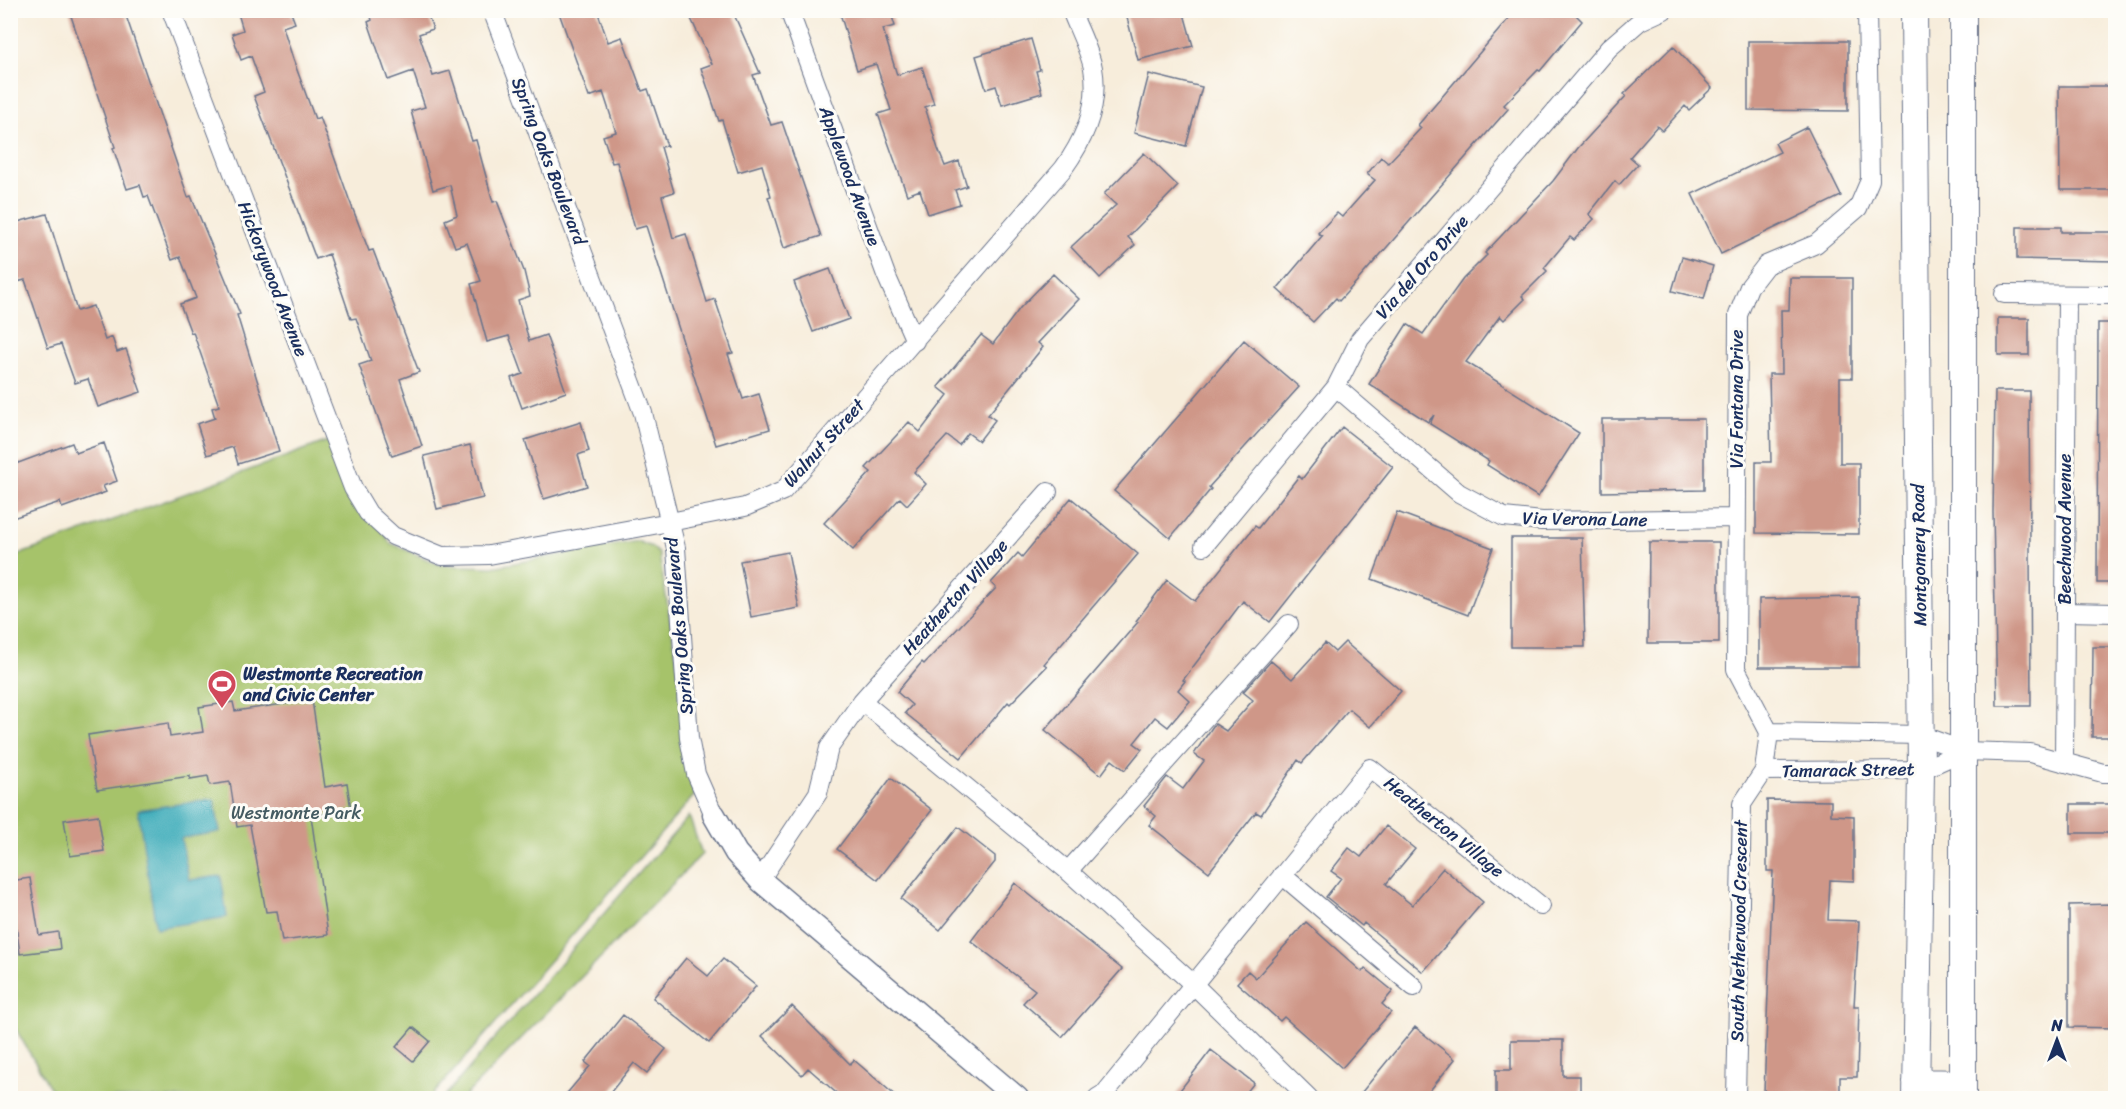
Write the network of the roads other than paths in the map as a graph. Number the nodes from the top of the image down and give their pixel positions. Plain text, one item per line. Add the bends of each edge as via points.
1 (171, 10) edge
2 (492, 10) edge
3 (789, 10) edge
4 (1071, 10) edge
5 (1664, 10) edge
6 (1867, 10) edge
7 (1914, 10) edge
8 (1964, 10) edge
9 (2004, 294) dead end
10 (2067, 295) junction
11 (2115, 295) edge
12 (915, 340) junction
13 (1336, 387) junction
14 (1048, 492) dead end
15 (1736, 518) junction
16 (670, 522) junction
17 (393, 536) joint
18 (1204, 546) dead end
19 (2065, 612) junction
20 (2115, 613) edge
21 (1290, 624) dead end
22 (862, 701) junction
23 (1769, 732) junction
24 (1920, 735) junction
25 (1964, 751) junction
26 (2064, 763) junction
27 (1764, 771) junction
28 (1921, 771) junction
29 (2115, 773) edge
30 (714, 815) joint
31 (1068, 871) junction
32 (1282, 875) junction
33 (760, 880) junction
34 (1541, 906) dead end
35 (1192, 983) junction
36 (1414, 987) dead end
37 (1916, 1090) edge
38 (1963, 1090) edge
39 (1104, 1096) edge
40 (1017, 1098) edge
41 (1309, 1098) edge
42 (1736, 1098) edge

1 - 17 street, Hickorywood Avenue via 353,488 368,513
2 - 16 street, Spring Oaks Boulevard via 643,413
3 - 12 street, Applewood Avenue via 886,275
4 - 12 street, Walnut Street via 1092,67 1094,92 1081,144
5 - 13 street, Via del Oro Drive via 1640,21 1609,48 1360,339
6 - 15 street, Via Fontana Drive via 1870,180 1858,208 1815,244 1766,265 1749,287 1738,315
7 - 24 main road, Montgomery Road
8 - 25 main road
9 - 10 street
10 - 11 street
10 - 19 street, Beechwood Avenue
12 - 16 street, Walnut Street via 783,491 745,507
13 - 15 street, Via Verona Lane via 1459,493 1504,517 1542,521
13 - 18 street, Via del Oro Drive
14 - 22 street, Heatherton Village
15 - 23 street, Via Fontana Drive via 1736,669
16 - 17 street, Walnut Street via 489,555 442,556
16 - 30 street, Spring Oaks Boulevard via 676,548 689,738 696,774
19 - 20 street
19 - 26 street, Beechwood Avenue
21 - 31 street
22 - 31 street
22 - 33 street, Heatherton Village via 829,748 818,793
23 - 24 street, Tamarack Street
23 - 27 street
24 - 25 street, Tamarack Street
24 - 28 main road, Montgomery Road
25 - 26 street, Tamarack Street via 2030,753
25 - 28 street, Tamarack Street
25 - 38 main road
26 - 29 street, Tamarack Street
27 - 28 street, Tamarack Street
27 - 42 street, South Netherwood Crescent via 1742,804
28 - 37 main road, Montgomery Road
30 - 33 street, Spring Oaks Boulevard via 736,853
31 - 35 street
32 - 34 street, Heatherton Village via 1370,768
32 - 35 street, Heatherton Village
32 - 36 street
33 - 40 street, Spring Oaks Boulevard
35 - 39 street, Heatherton Village
35 - 41 street
37 - 38 main road

